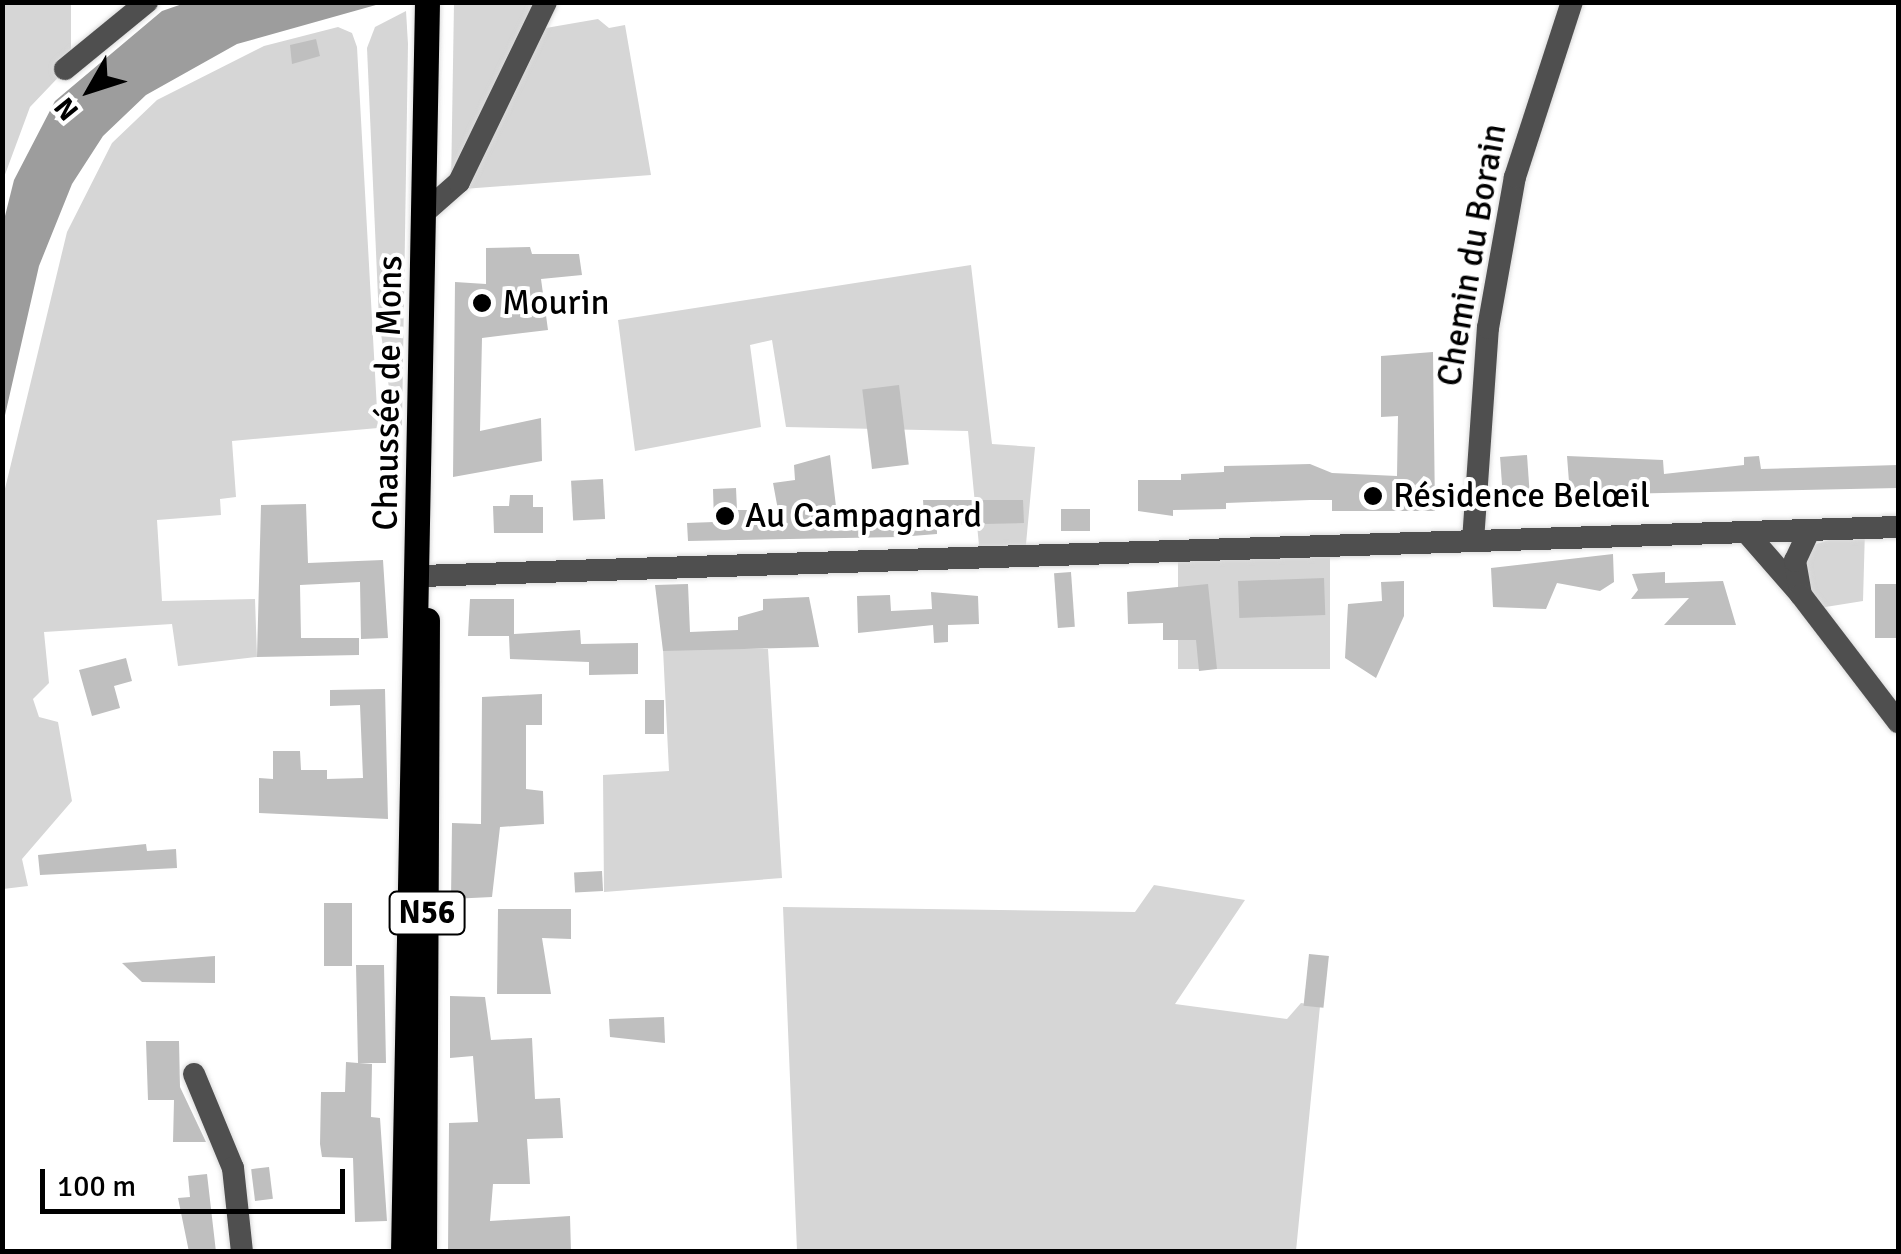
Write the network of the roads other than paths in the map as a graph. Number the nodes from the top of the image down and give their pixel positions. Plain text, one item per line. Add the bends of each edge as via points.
1 (147, 2) edge
2 (427, 2) edge
3 (546, 2) edge
4 (1572, 2) edge
5 (66, 69) dead end
6 (425, 212) junction
7 (1898, 528) edge
8 (1809, 531) junction
9 (1748, 532) junction
10 (1472, 541) junction
11 (421, 576) junction
12 (1802, 595) junction
13 (1898, 722) edge
14 (194, 1074) dead end
15 (242, 1252) edge
16 (403, 1252) edge
17 (424, 1252) edge

1 - 5 street
2 - 6 main road, Chaussée de Mons / N56
3 - 6 street, Chaussée de Mons via 459,182
4 - 10 street, Chemin du Borain via 1535,101 1488,328
6 - 11 main road, Chaussée de Mons / N56
7 - 8 street
8 - 9 street
8 - 12 street via 1795,561
9 - 10 street
9 - 12 street
10 - 11 street
11 - 16 main road, Chaussée de Mons / N56 via 411,669
11 - 17 main road, Chaussée de Mons / N56 via 431,648
12 - 13 street
14 - 15 street via 234,1168

